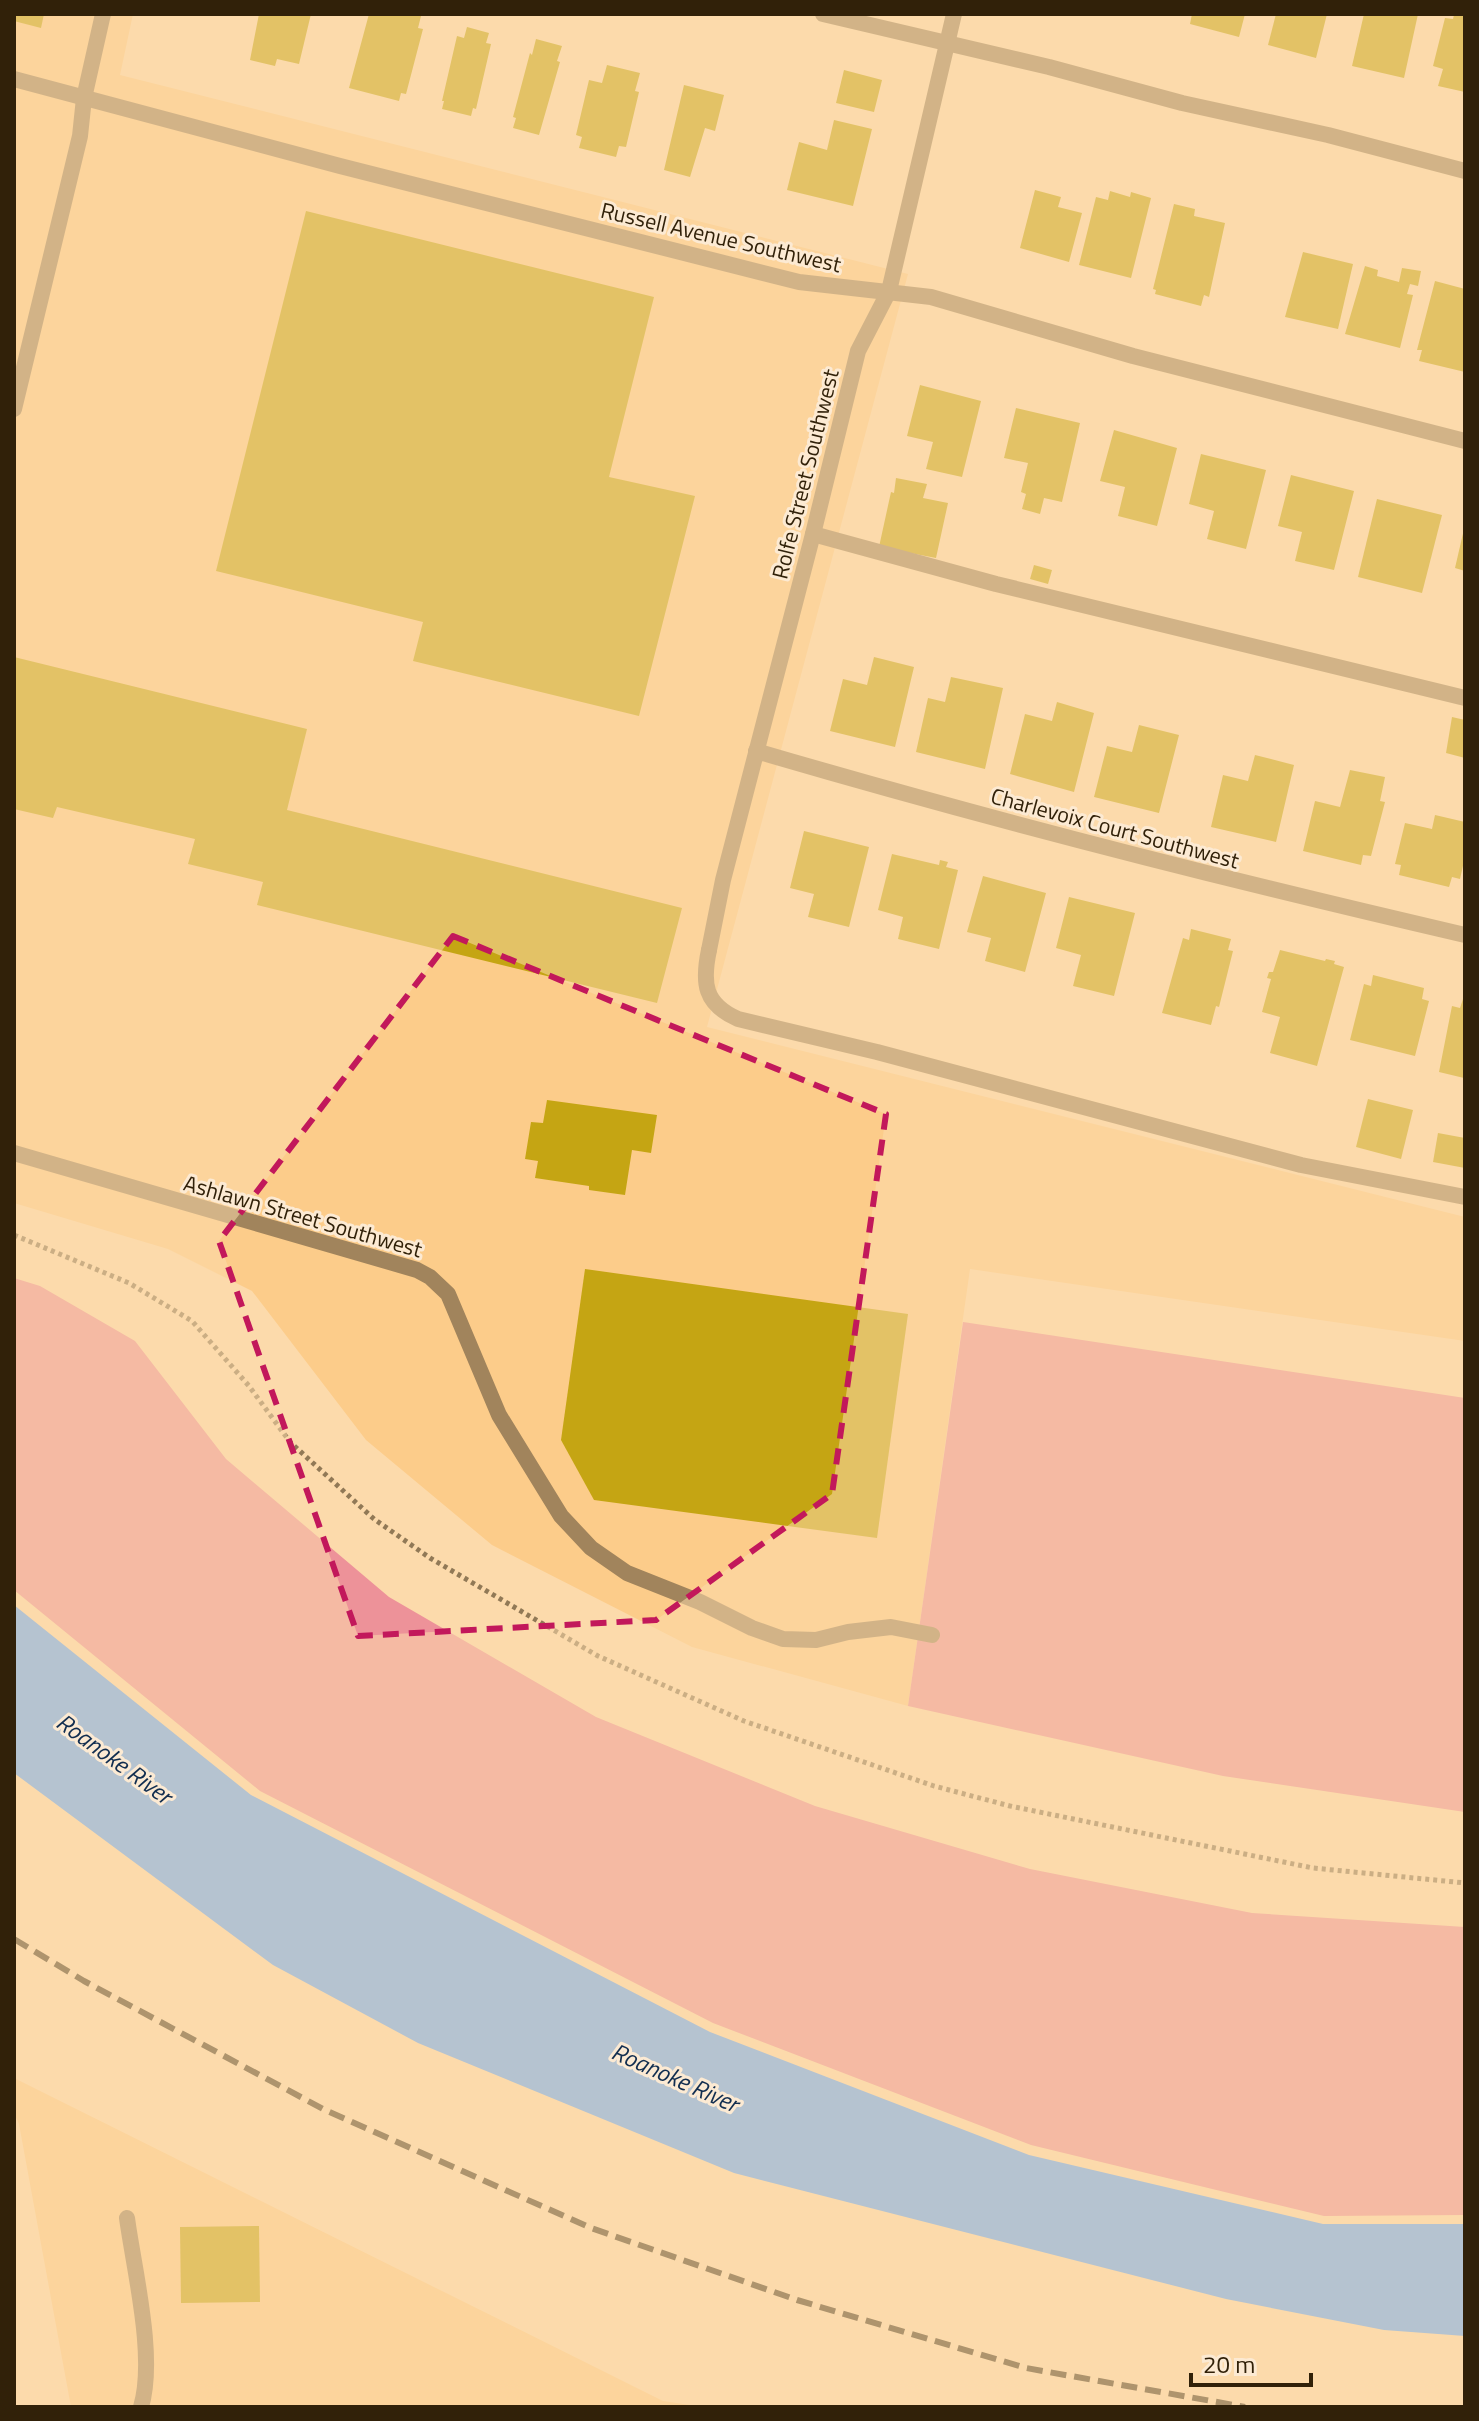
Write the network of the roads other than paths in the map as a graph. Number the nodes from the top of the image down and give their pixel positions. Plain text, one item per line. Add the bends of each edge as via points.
1 (103, 14) edge
2 (823, 14) edge
3 (954, 14) edge
4 (947, 44) junction
5 (14, 79) edge
6 (84, 98) junction
7 (1465, 171) edge
8 (889, 291) junction
9 (14, 409) edge
10 (1465, 441) edge
11 (813, 534) junction
12 (1465, 698) edge
13 (756, 751) junction
14 (1465, 935) edge
15 (14, 1153) edge
16 (1465, 1197) edge
17 (932, 1635) dead end
18 (127, 2218) dead end
19 (141, 2407) edge

1 - 6 street
2 - 4 street
3 - 4 street, Rolfe Street Southwest
4 - 7 street
4 - 8 street, Rolfe Street Southwest
5 - 6 street, Russell Avenue Southwest
6 - 8 street, Russell Avenue Southwest via 799,282
6 - 9 street via 80,136
8 - 10 street, Russell Avenue Southwest via 931,297 1133,356
8 - 11 street, Rolfe Street Southwest via 858,351
11 - 12 street
11 - 13 street, Rolfe Street Southwest
13 - 14 street, Charlevoix Court Southwest via 1247,885
13 - 16 street, Rolfe Street Southwest via 704,975 709,996 723,1012 1301,1165
15 - 17 street, Ashlawn Street Southwest via 430,1277 448,1294 499,1415 561,1516 591,1548 627,1573 783,1639 816,1640 891,1627
18 - 19 street via 145,2339

